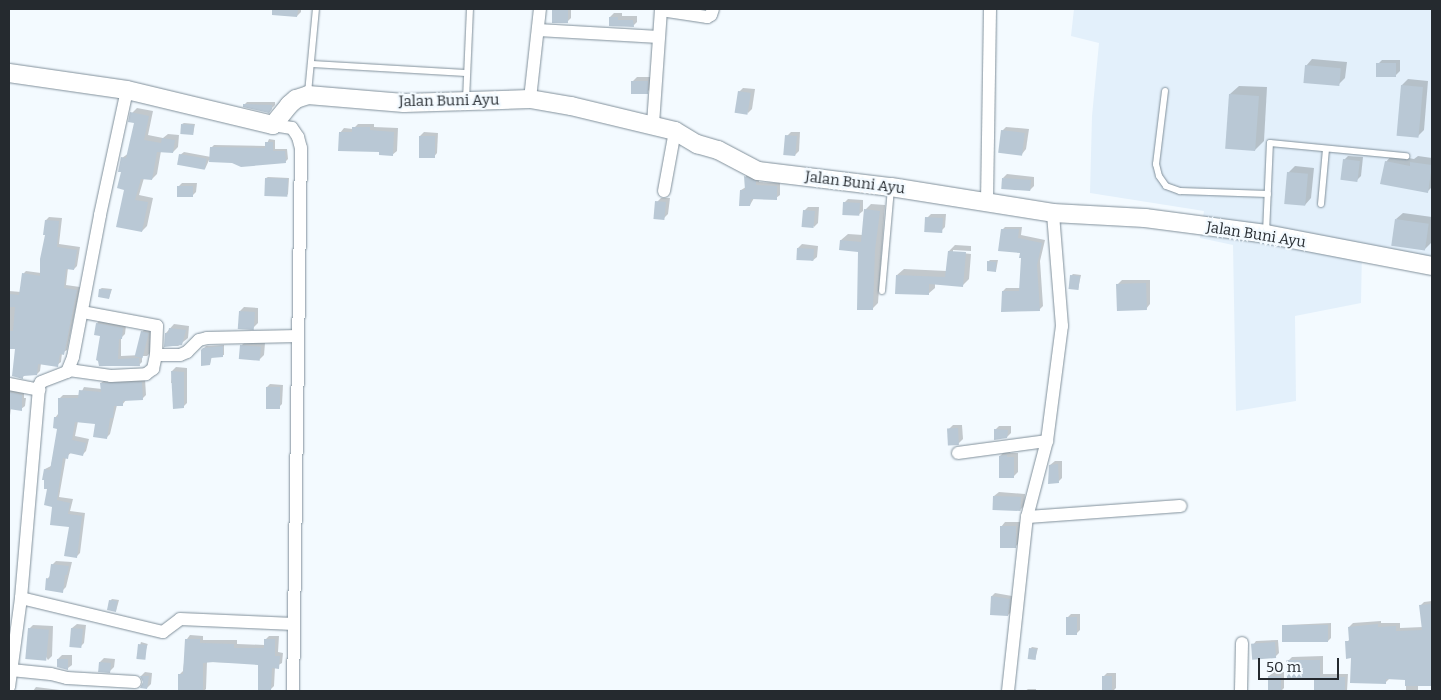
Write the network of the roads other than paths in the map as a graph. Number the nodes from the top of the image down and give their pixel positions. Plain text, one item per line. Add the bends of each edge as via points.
1 (316, 9) edge
2 (470, 9) edge
3 (540, 9) edge
4 (661, 9) edge
5 (713, 9) edge
6 (990, 9) edge
7 (538, 30) junction
8 (660, 37) junction
9 (311, 64) junction
10 (9, 73) edge
11 (467, 74) junction
12 (127, 90) junction
13 (1165, 91) dead end
14 (308, 95) junction
15 (530, 99) junction
16 (466, 101) junction
17 (280, 116) junction
18 (653, 124) junction
19 (675, 131) junction
20 (1326, 150) junction
21 (1406, 156) dead end
22 (891, 187) junction
23 (664, 191) dead end
24 (1268, 194) junction
25 (987, 202) junction
26 (1321, 204) dead end
27 (1053, 213) junction
28 (1266, 234) junction
29 (1432, 266) edge
30 (882, 291) dead end
31 (83, 312) junction
32 (298, 336) junction
33 (156, 354) junction
34 (69, 370) junction
35 (9, 384) edge
36 (38, 390) junction
37 (1048, 441) junction
38 (958, 454) dead end
39 (1181, 506) dead end
40 (1028, 517) junction
41 (20, 598) junction
42 (294, 624) junction
43 (1242, 643) dead end
44 (11, 670) junction
45 (134, 682) dead end
46 (9, 687) edge
47 (293, 691) edge
48 (1008, 691) edge
49 (1241, 691) edge

1 - 9 lane
2 - 11 lane
3 - 7 street
4 - 5 street via 707,17
4 - 8 street
6 - 25 street
7 - 8 street
7 - 15 street
8 - 18 street
9 - 11 lane
9 - 14 lane
10 - 12 main road
11 - 16 lane
12 - 17 main road
12 - 31 street
13 - 24 lane via 1156,164 1166,186 1180,191
14 - 16 main road, Jalan Buni Ayu via 404,103
14 - 17 main road via 296,99
15 - 16 main road, Jalan Buni Ayu
15 - 18 main road, Jalan Buni Ayu
17 - 32 street via 298,137 301,148
18 - 19 main road, Jalan Buni Ayu
19 - 22 main road, Jalan Buni Ayu via 758,171
19 - 23 street
20 - 21 lane
20 - 24 lane via 1270,142
20 - 26 lane
22 - 25 main road, Jalan Buni Ayu
22 - 30 lane
24 - 28 lane
25 - 27 main road, Jalan Buni Ayu
27 - 28 main road, Jalan Buni Ayu via 1145,218
27 - 37 street via 1062,326
28 - 29 main road, Jalan Buni Ayu
31 - 33 street via 156,325
31 - 34 street
32 - 33 street via 207,338 199,340 180,355
32 - 42 street
33 - 34 street via 153,369 146,374 111,376
34 - 36 street via 41,382
35 - 36 street
36 - 41 street
37 - 38 street
37 - 40 street
39 - 40 street
40 - 48 street
41 - 42 street via 163,632 180,619
41 - 44 street
42 - 47 street
43 - 49 street
44 - 45 street via 67,678
44 - 46 street

